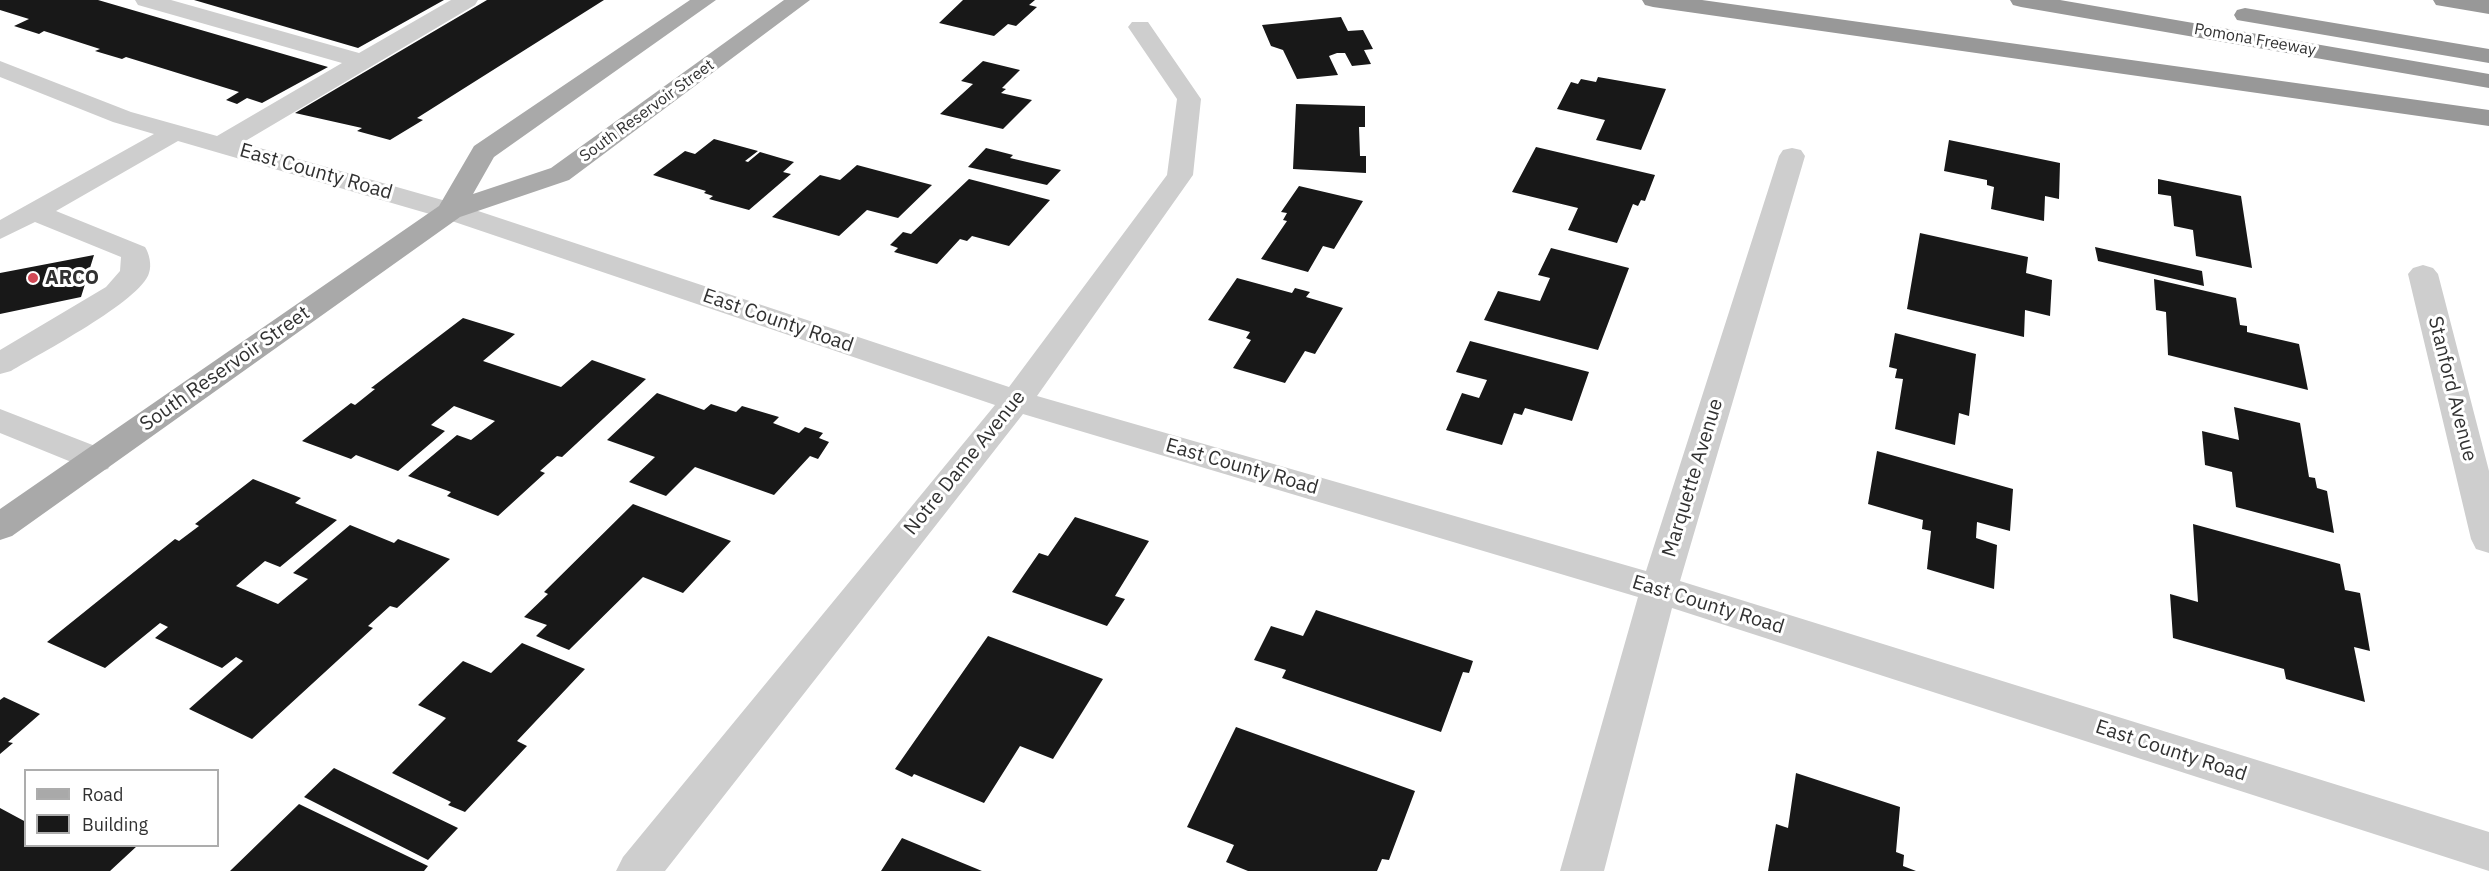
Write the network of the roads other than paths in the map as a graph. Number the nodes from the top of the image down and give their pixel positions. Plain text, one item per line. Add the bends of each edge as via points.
1 (146, 0) edge
2 (467, 0) edge
3 (705, 0) edge
4 (799, 0) edge
5 (1653, 0) edge
6 (2021, 0) edge
7 (2285, 0) edge
8 (2444, 0) edge
9 (2489, 7) edge
10 (2221, 11) dead end
11 (2353, 11) dead end
12 (1140, 27) dead end
13 (2489, 56) edge
14 (362, 61) junction
15 (11, 72) edge
16 (2489, 81) edge
17 (0, 87) edge
18 (2489, 118) edge
19 (176, 132) junction
20 (220, 145) junction
21 (1792, 156) dead end
22 (450, 211) junction
23 (34, 212) junction
24 (0, 231) edge
25 (2423, 274) dead end
26 (0, 364) edge
27 (1016, 401) junction
28 (0, 420) edge
29 (96, 460) junction
30 (0, 527) edge
31 (2489, 539) edge
32 (1659, 589) junction
33 (2489, 852) edge
34 (638, 871) edge
35 (1582, 871) edge

1 - 14 street
2 - 14 street
3 - 22 main road, South Reservoir Street via 483,152
4 - 22 main road, South Reservoir Street via 560,174
5 - 18 highway
6 - 16 highway, Pomona Freeway
7 - 11 highway
8 - 9 highway
10 - 13 highway
12 - 27 street, Notre Dame Avenue via 1189,99 1180,175
14 - 20 street
15 - 17 street
15 - 19 street, East County Road via 122,117
19 - 20 street, East County Road
19 - 23 street
20 - 22 street, East County Road
21 - 32 street, Marquette Avenue
22 - 27 street, East County Road
22 - 29 main road, South Reservoir Street
23 - 24 street
23 - 26 street via 135,253 135,273 116,294
25 - 31 street, Stanford Avenue
27 - 32 street, East County Road
27 - 34 street, Notre Dame Avenue
28 - 29 street
29 - 30 main road, South Reservoir Street
32 - 33 street, East County Road
32 - 35 street, Marquette Avenue

